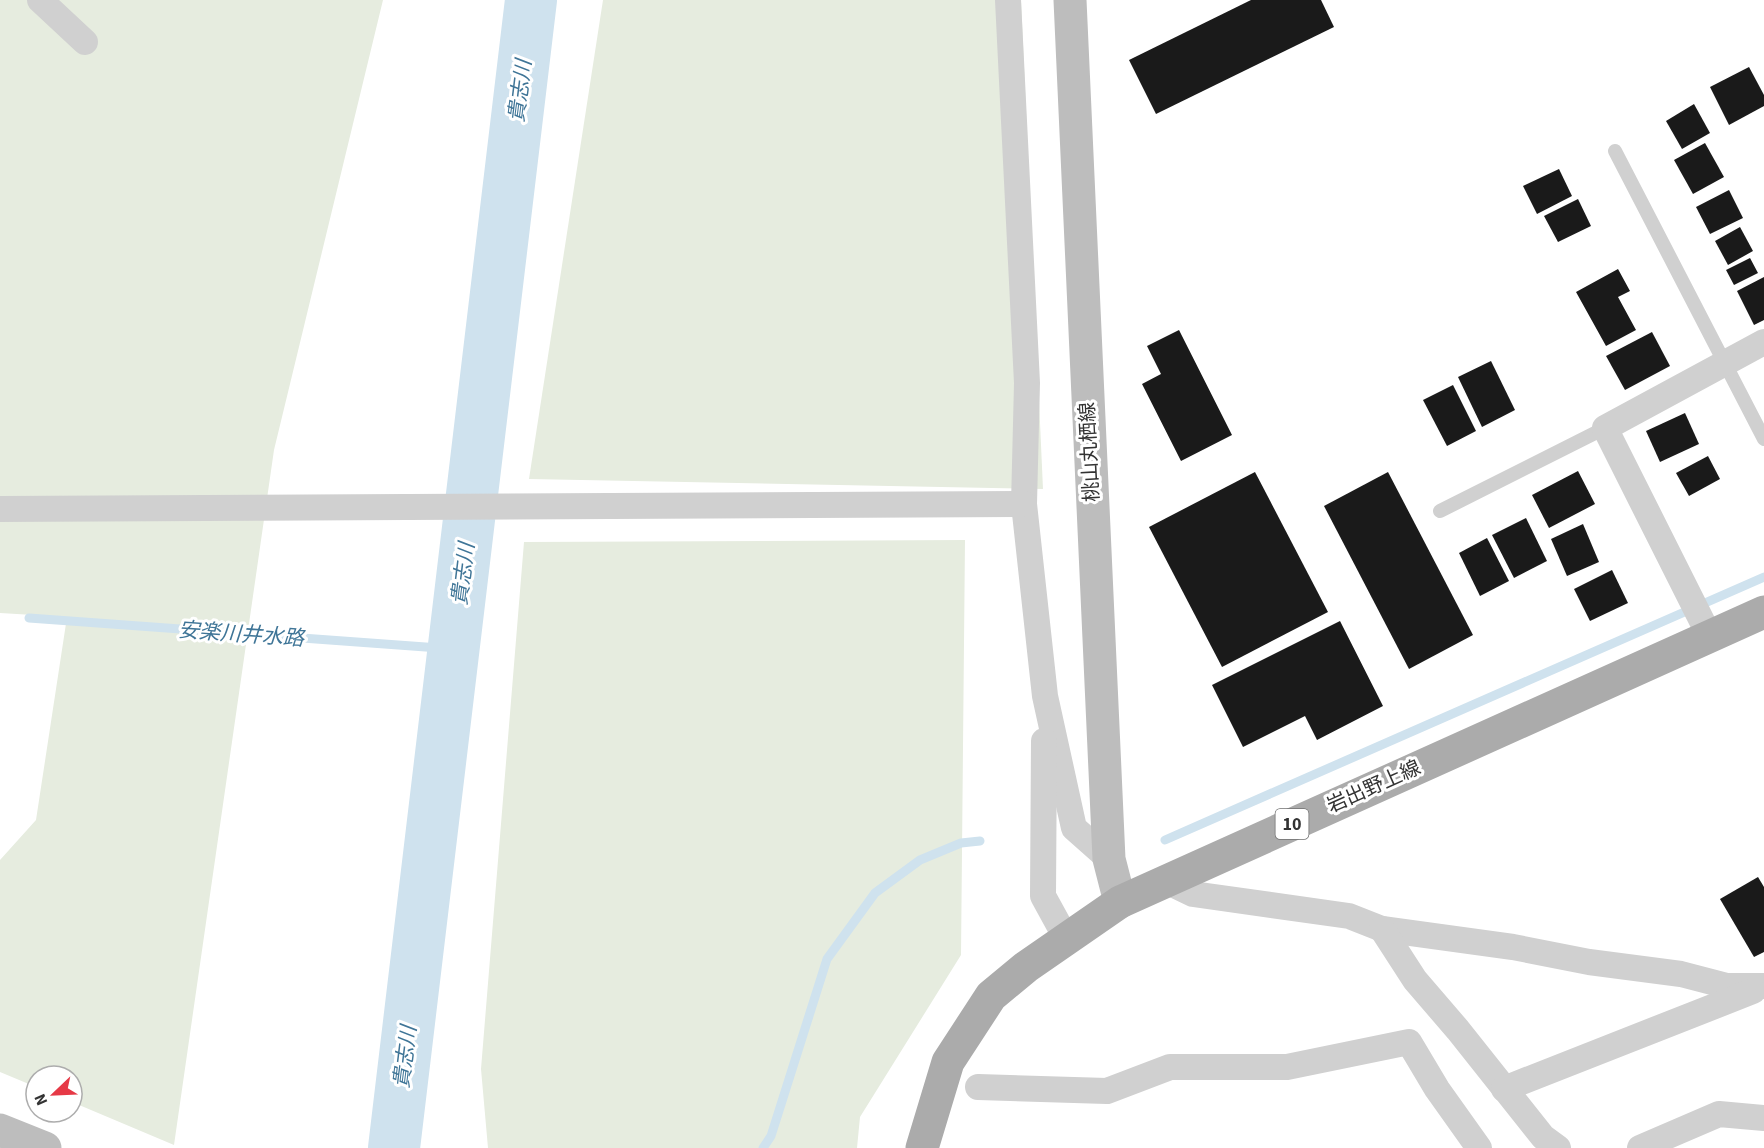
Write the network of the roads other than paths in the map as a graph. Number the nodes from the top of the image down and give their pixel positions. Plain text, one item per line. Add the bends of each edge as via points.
1 (40, 0) edge
2 (1008, 0) edge
3 (1070, 0) edge
4 (85, 42) dead end
5 (1615, 151) dead end
6 (1764, 342) edge
7 (1725, 363) junction
8 (1605, 428) junction
9 (1764, 439) edge
10 (1024, 504) junction
11 (0, 509) edge
12 (1440, 511) dead end
13 (1764, 612) edge
14 (1710, 636) junction
15 (1045, 696) junction
16 (1108, 859) junction
17 (1166, 881) junction
18 (1120, 902) junction
19 (1382, 929) junction
20 (1066, 938) junction
21 (1764, 987) edge
22 (978, 1087) dead end
23 (1504, 1089) junction
24 (1764, 1118) edge
25 (0, 1130) edge
26 (45, 1148) edge
27 (922, 1148) edge
28 (1479, 1148) edge
29 (1558, 1148) edge
30 (1640, 1148) edge

1 - 4 street
2 - 10 street via 1027,383
3 - 16 main road, 桃山丸栖線
5 - 7 lane
6 - 7 street
7 - 8 street
7 - 9 lane
8 - 12 lane
8 - 14 street
10 - 11 street
10 - 15 street
13 - 14 main road, 岩出野上線 / 10
14 - 17 main road, 岩出野上線 / 10
15 - 16 street via 1074,828
15 - 20 street via 1043,896
16 - 18 main road, 桃山丸栖線
17 - 18 main road, 岩出野上線 / 10
17 - 19 street via 1193,894 1349,916
18 - 20 main road, 岩出野上線 / 10
19 - 21 street via 1681,974 1727,986
19 - 23 street via 1414,980
20 - 27 main road, 岩出野上線 / 10 via 991,996 948,1062
21 - 23 street
22 - 28 street via 1107,1091 1170,1067 1287,1067 1408,1042
23 - 29 street via 1543,1137
24 - 30 street via 1719,1114
25 - 26 main road

